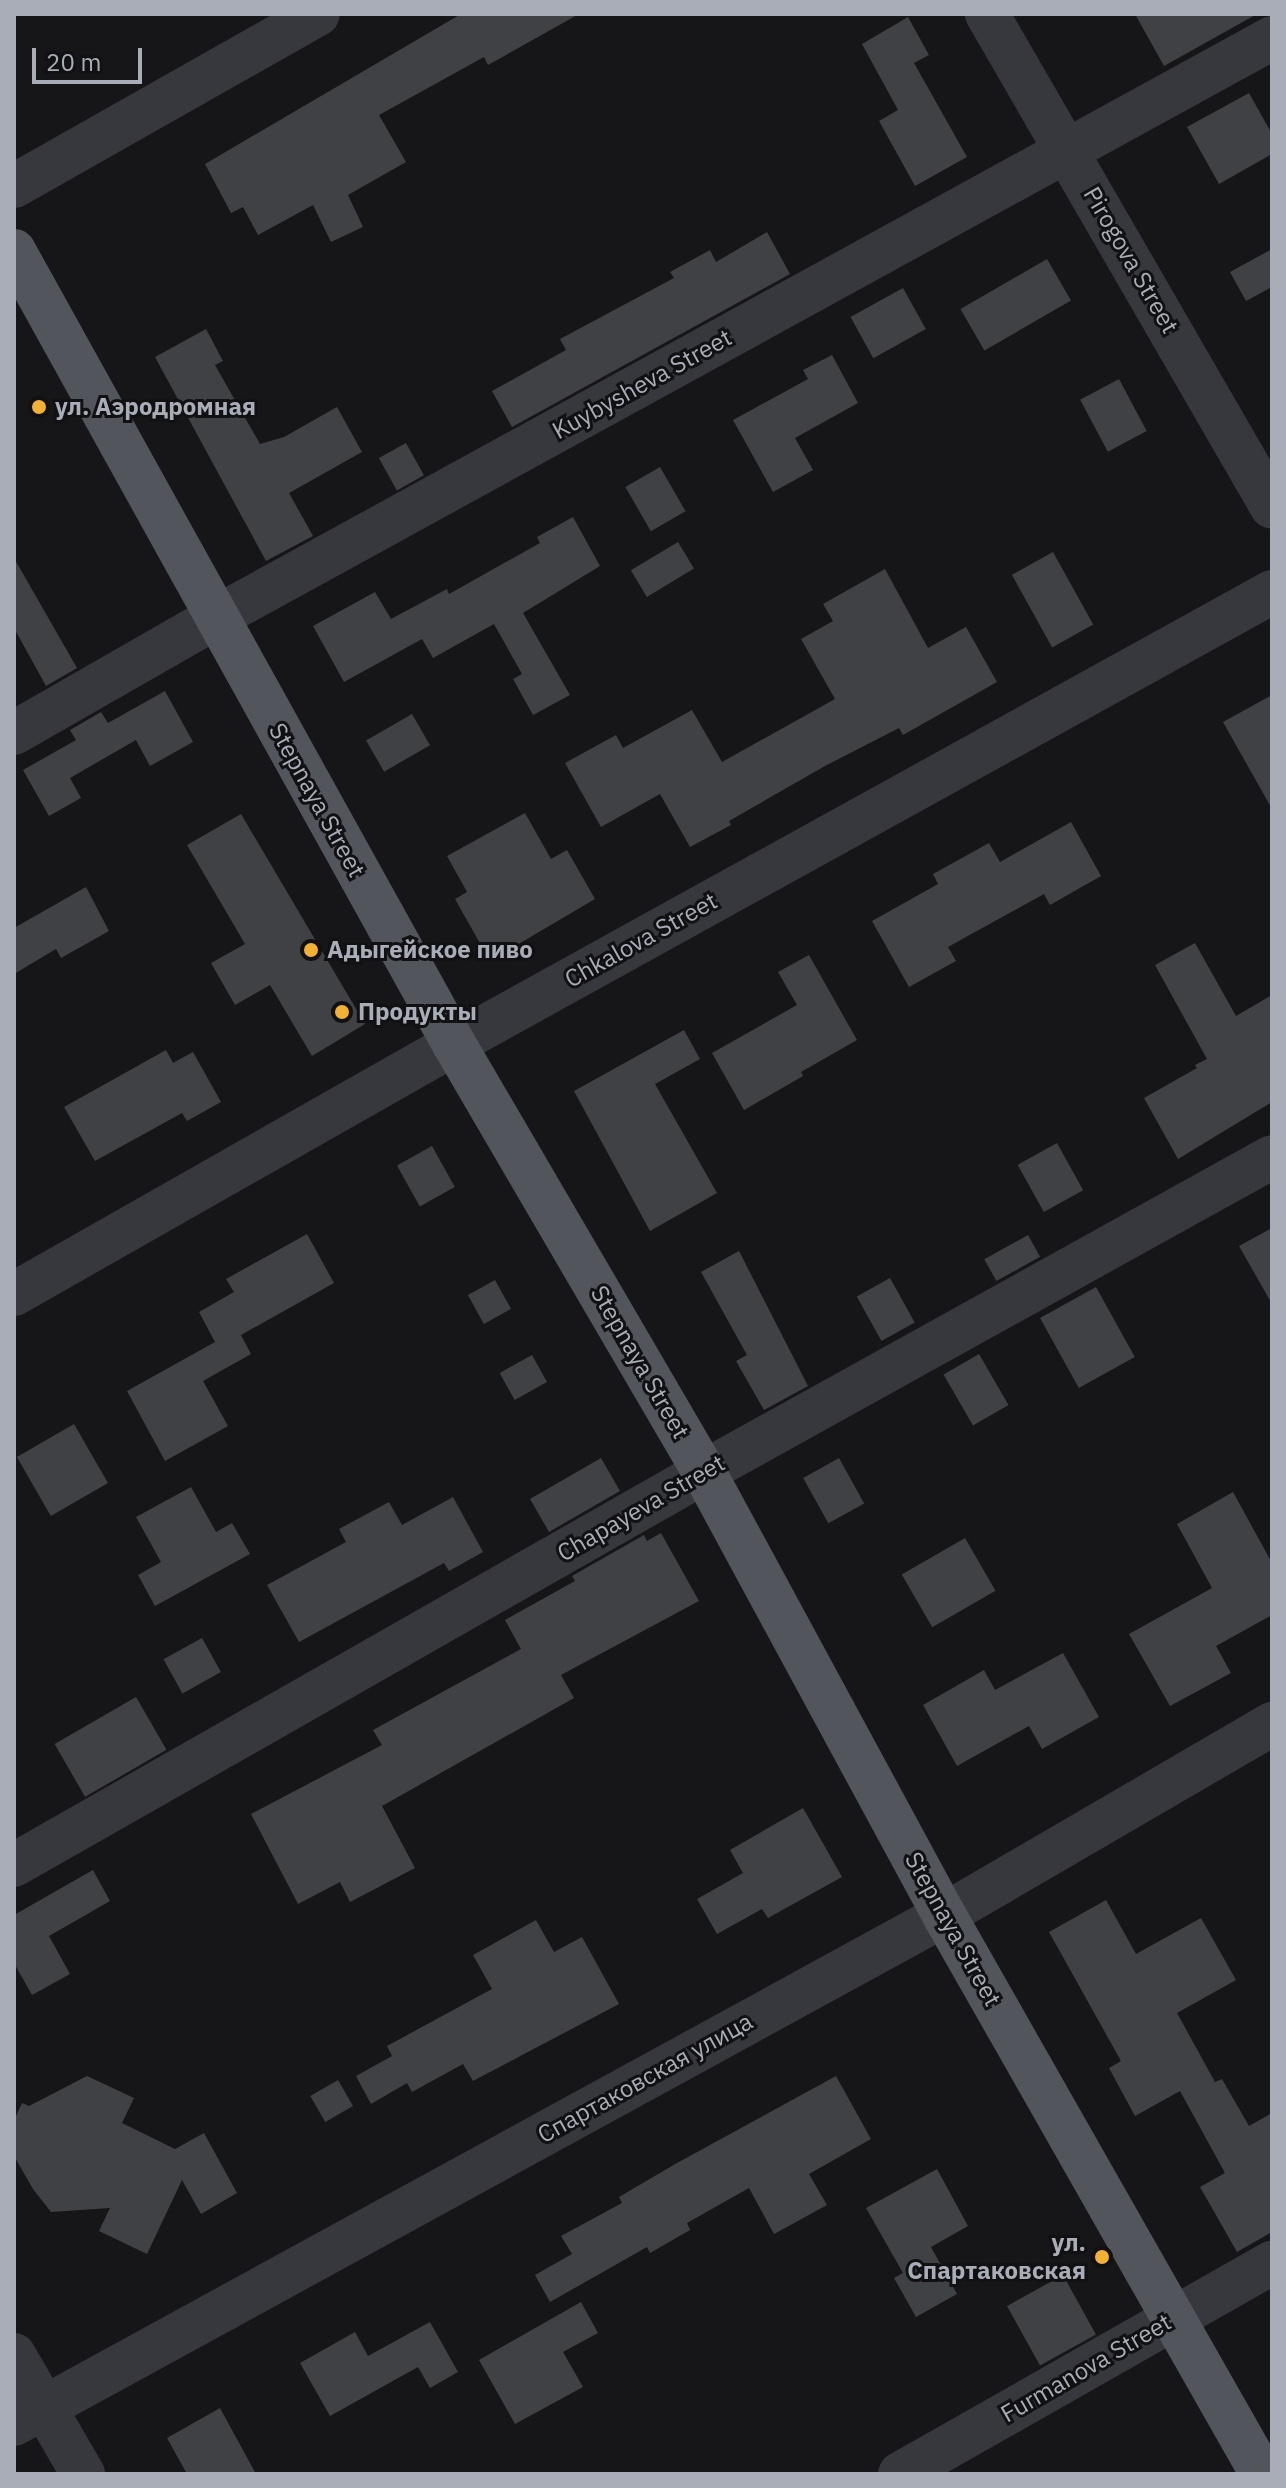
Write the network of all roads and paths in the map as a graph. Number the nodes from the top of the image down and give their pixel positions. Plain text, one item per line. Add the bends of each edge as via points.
1 (318, 14) edge
2 (987, 14) edge
3 (1272, 38) edge
4 (1069, 151) junction
5 (14, 186) edge
6 (14, 251) edge
7 (1272, 507) edge
8 (1272, 592) edge
9 (215, 618) junction
10 (14, 733) edge
11 (454, 1044) junction
12 (1272, 1157) edge
13 (14, 1294) edge
14 (704, 1472) junction
15 (1272, 1724) edge
16 (14, 1865) edge
17 (944, 1915) junction
18 (1272, 2263) edge
19 (1173, 2317) junction
20 (14, 2355) edge
21 (28, 2416) edge
22 (83, 2474) edge
23 (900, 2474) edge
24 (1262, 2474) edge

1 - 5 street
2 - 4 street, Pirogova Street
3 - 4 street, Kuybysheva Street
4 - 7 street, Pirogova Street
4 - 9 street, Kuybysheva Street
6 - 9 main road, Stepnaya Street
8 - 11 street, Chkalova Street
9 - 10 street, Kuybysheva Street
9 - 11 main road, Stepnaya Street
11 - 13 street, Chkalova Street
11 - 14 main road, Stepnaya Street
12 - 14 street, Chapayeva Street
14 - 16 street, Chapayeva Street
14 - 17 main road, Stepnaya Street
15 - 17 street, Спартаковская улица
17 - 19 main road, Stepnaya Street
17 - 21 street, Спартаковская улица
18 - 19 street, Furmanova Street
19 - 23 street, Furmanova Street
19 - 24 main road, Stepnaya Street
20 - 21 street
21 - 22 street

